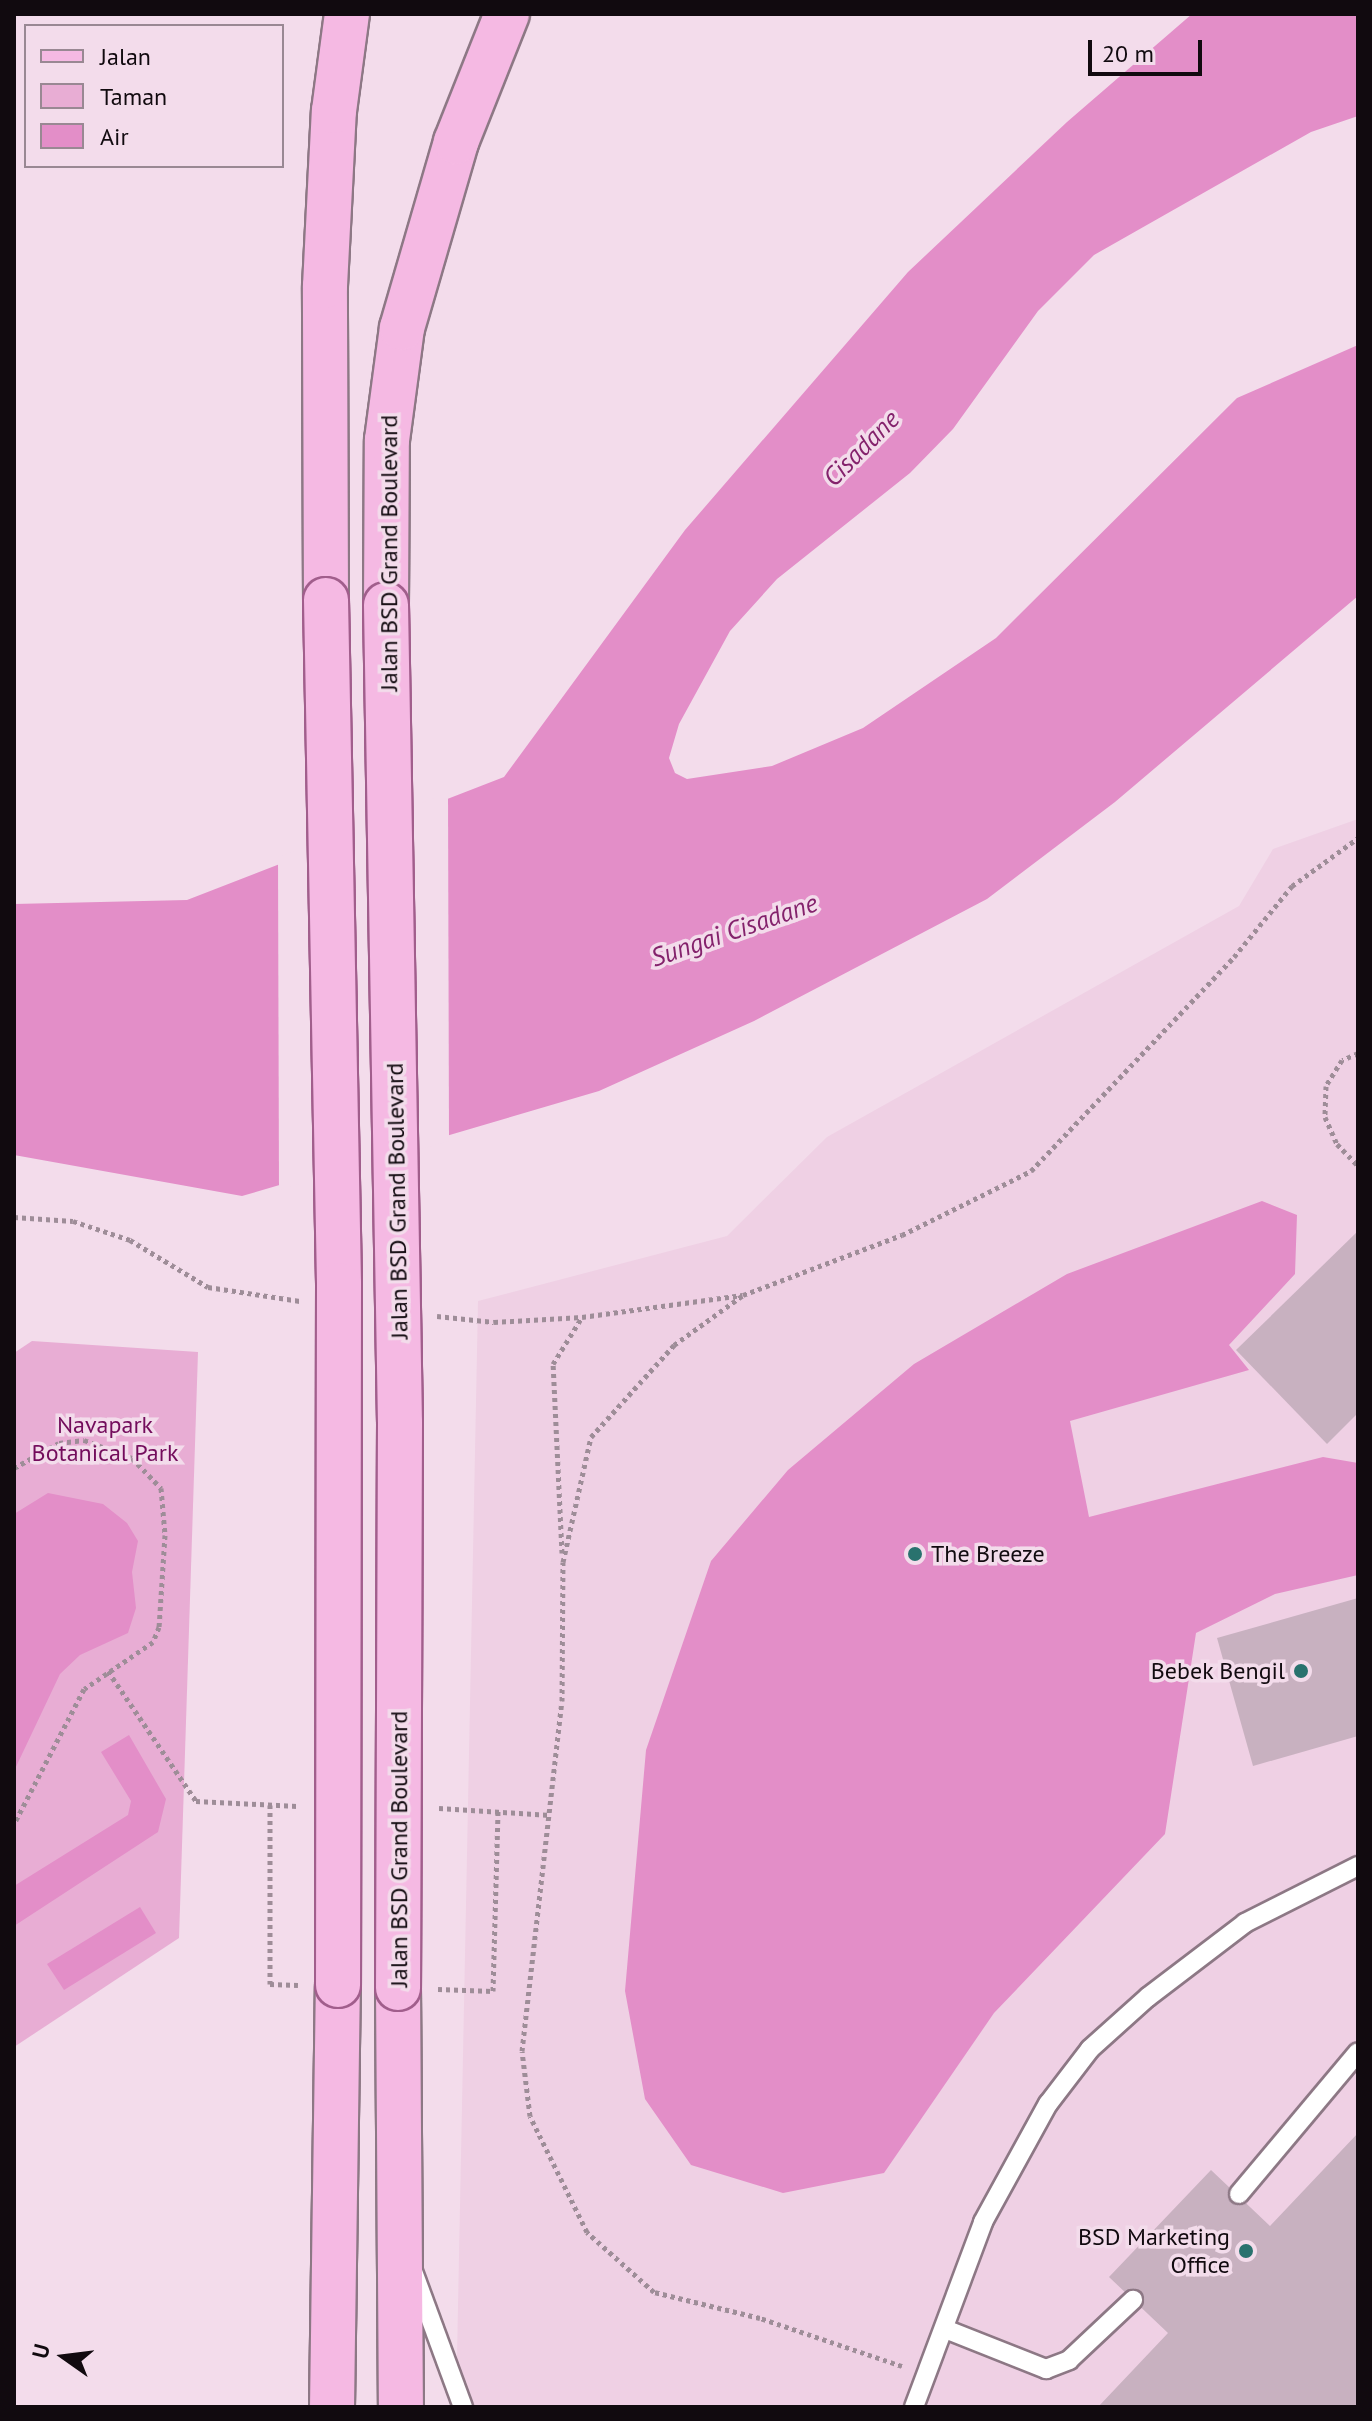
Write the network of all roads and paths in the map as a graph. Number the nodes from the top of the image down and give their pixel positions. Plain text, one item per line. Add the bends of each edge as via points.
1 (347, 14) edge
2 (507, 14) edge
3 (1358, 838) edge
4 (1358, 1053) edge
5 (1358, 1166) edge
6 (14, 1217) edge
7 (743, 1295) junction
8 (311, 1303) dead end
9 (433, 1316) dead end
10 (582, 1317) junction
11 (14, 1468) edge
12 (563, 1562) junction
13 (108, 1671) junction
14 (270, 1805) junction
15 (282, 1805) dead end
16 (444, 1808) dead end
17 (498, 1811) junction
18 (550, 1815) junction
19 (14, 1824) edge
20 (1356, 1873) edge
21 (270, 1984) dead end
22 (398, 1988) junction
23 (1358, 2052) edge
24 (1239, 2194) dead end
25 (399, 2230) junction
26 (1133, 2300) dead end
27 (945, 2329) junction
28 (929, 2375) junction
29 (332, 2407) edge
30 (401, 2407) edge
31 (463, 2407) edge
32 (914, 2407) edge

1 - 29 main road, bridge via 334,111 325,286 339,1285
2 - 22 main road, Jalan BSD Grand Boulevard, bridge via 456,142 402,328 387,440 400,1423
3 - 7 path via 1292,886 1234,957 1031,1171 902,1235
4 - 5 path via 1342,1060 1326,1086 1325,1117 1337,1144
6 - 8 path via 73,1221 130,1240 208,1287
7 - 10 path
7 - 12 path via 674,1345 591,1437
9 - 10 path via 494,1322
10 - 12 path via 553,1364
11 - 13 path via 59,1443 84,1440 132,1458 161,1488 165,1535 159,1627 142,1653
12 - 18 path via 562,1701
13 - 14 path via 196,1801
13 - 19 path via 79,1697
14 - 15 path
14 - 21 path
16 - 17 path
17 - 18 path
17 - 22 path via 493,1991
18 - 28 path via 522,2051 530,2116 587,2232 654,2292 760,2318
20 - 27 lane via 1245,1923 1090,2049 1048,2104 1004,2181 983,2222
22 - 25 main road, Jalan BSD Grand Boulevard
23 - 24 lane
25 - 30 main road, Jalan BSD Grand Boulevard
25 - 31 lane
26 - 27 lane via 1069,2360 1046,2369
27 - 28 lane
28 - 32 lane

